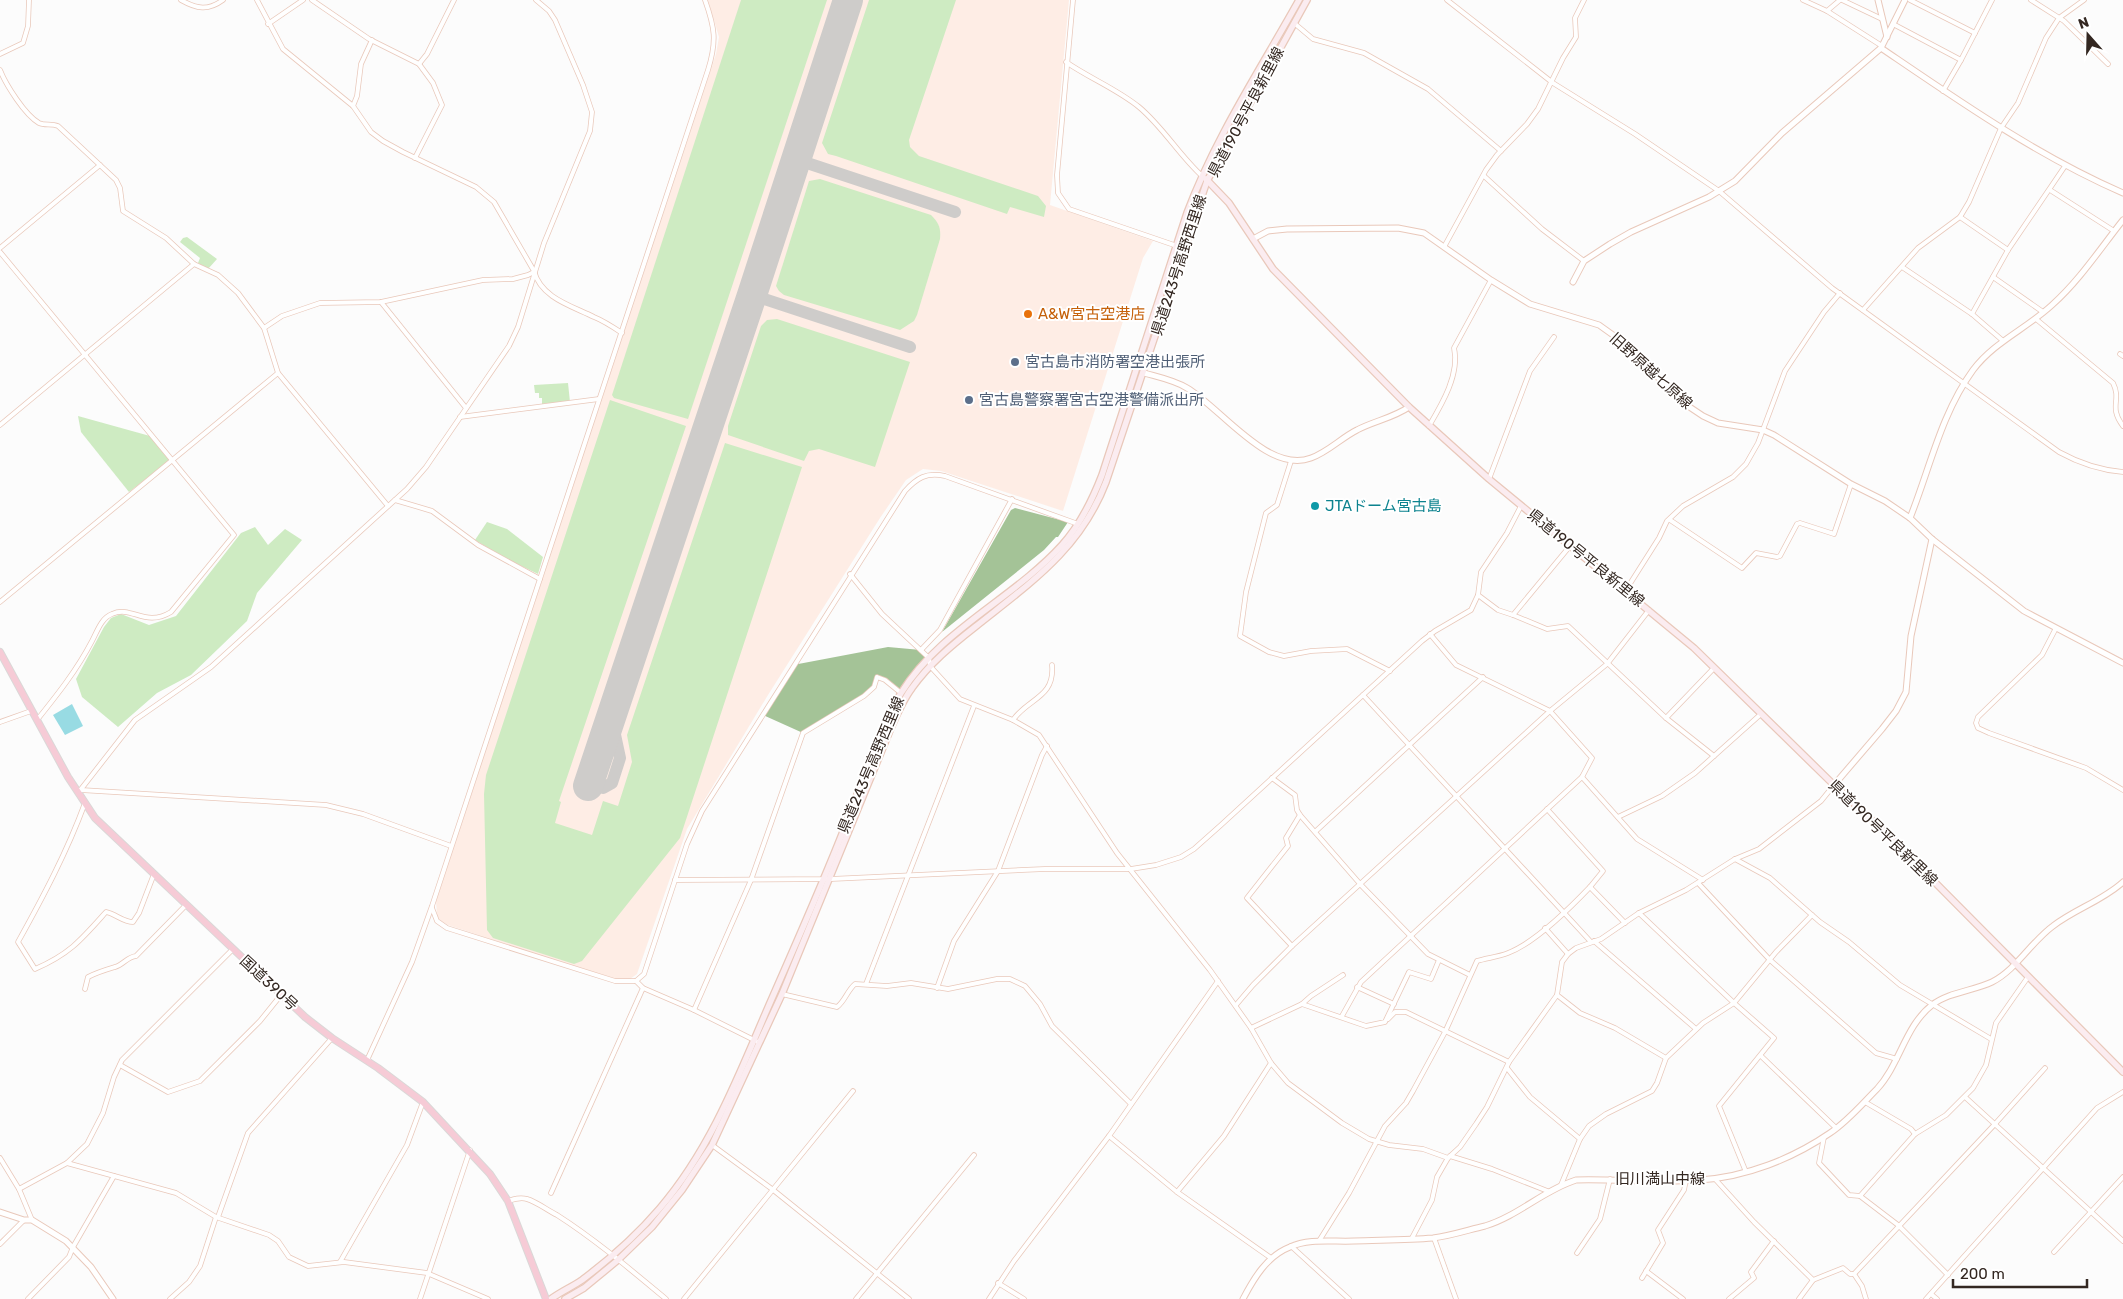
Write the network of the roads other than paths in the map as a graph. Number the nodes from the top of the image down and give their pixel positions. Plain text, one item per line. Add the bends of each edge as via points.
1 (29, 0) edge
2 (181, 0) edge
3 (223, 0) edge
4 (257, 0) edge
5 (302, 0) edge
6 (312, 0) edge
7 (454, 0) edge
8 (536, 0) edge
9 (705, 0) edge
10 (1073, 0) edge
11 (1299, 0) edge
12 (1307, 0) edge
13 (1447, 0) edge
14 (1584, 0) edge
15 (1803, 0) edge
16 (1841, 0) edge
17 (1878, 0) edge
18 (1905, 0) edge
19 (1910, 0) edge
20 (1992, 0) edge
21 (2031, 0) edge
22 (2084, 0) edge
23 (1827, 11) junction
24 (2059, 18) junction
25 (1882, 19) junction
26 (1294, 23) junction
27 (268, 24) junction
28 (1893, 24) junction
29 (1975, 33) junction
30 (1887, 37) junction
31 (372, 40) junction
32 (1881, 47) junction
33 (0, 54) edge
34 (1961, 60) junction
35 (1066, 62) junction
36 (419, 64) junction
37 (2108, 64) dead end
38 (0, 70) edge
39 (1552, 83) junction
40 (1943, 90) junction
41 (354, 106) junction
42 (2000, 128) junction
43 (1502, 151) junction
44 (415, 158) junction
45 (100, 165) junction
46 (2065, 166) junction
47 (1202, 176) junction
48 (1484, 176) junction
49 (1207, 181) junction
50 (2050, 190) junction
51 (1720, 191) junction
52 (2123, 193) edge
53 (1960, 217) junction
54 (2123, 220) edge
55 (2114, 231) junction
56 (1253, 239) junction
57 (1176, 246) junction
58 (1444, 247) junction
59 (0, 250) edge
60 (2008, 250) junction
61 (1584, 261) junction
62 (194, 264) junction
63 (1902, 267) junction
64 (534, 271) junction
65 (1993, 277) junction
66 (1491, 280) junction
67 (1573, 282) dead end
68 (1840, 294) junction
69 (381, 302) junction
70 (1863, 310) junction
71 (2043, 312) junction
72 (1972, 314) junction
73 (2036, 319) junction
74 (264, 328) junction
75 (622, 333) junction
76 (1554, 337) dead end
77 (2002, 340) junction
78 (85, 354) junction
79 (278, 373) junction
80 (1144, 373) junction
81 (1964, 383) junction
82 (599, 399) junction
83 (1409, 407) junction
84 (466, 408) junction
85 (460, 417) junction
86 (0, 425) edge
87 (1429, 426) junction
88 (2123, 426) edge
89 (1763, 430) junction
90 (172, 460) junction
91 (1291, 461) junction
92 (2123, 472) edge
93 (1489, 478) junction
94 (1851, 484) junction
95 (1012, 499) junction
96 (395, 500) junction
97 (1522, 505) junction
98 (388, 506) junction
99 (1910, 518) junction
100 (1670, 520) junction
101 (1078, 524) junction
102 (1932, 539) junction
103 (1570, 545) junction
104 (850, 574) junction
105 (540, 579) junction
106 (1626, 590) junction
107 (1478, 595) junction
108 (0, 602) edge
109 (1649, 610) junction
110 (1513, 615) junction
111 (2056, 628) junction
112 (1430, 634) junction
113 (921, 650) junction
114 (0, 652) edge
115 (929, 658) junction
116 (2123, 663) edge
117 (1607, 664) junction
118 (1052, 665) dead end
119 (930, 666) junction
120 (1714, 668) junction
121 (1390, 671) junction
122 (1483, 677) junction
123 (901, 694) junction
124 (1363, 695) junction
125 (974, 706) junction
126 (31, 711) junction
127 (1550, 711) junction
128 (1761, 714) junction
129 (1666, 718) junction
130 (37, 720) junction
131 (1013, 720) junction
132 (0, 722) edge
133 (1047, 746) junction
134 (1409, 746) junction
135 (1714, 756) junction
136 (1582, 777) junction
137 (1272, 778) junction
138 (1834, 785) junction
139 (2123, 790) edge
140 (78, 793) junction
141 (1456, 796) junction
142 (85, 803) junction
143 (1547, 809) junction
144 (1300, 815) junction
145 (1618, 817) junction
146 (1316, 831) junction
147 (452, 846) junction
148 (1505, 848) junction
149 (1736, 859) junction
150 (1131, 868) junction
151 (998, 871) junction
152 (154, 874) junction
153 (910, 875) junction
154 (828, 879) junction
155 (675, 880) junction
156 (751, 880) junction
157 (1703, 880) junction
158 (2123, 882) edge
159 (1699, 884) junction
160 (1361, 885) junction
161 (1590, 887) junction
162 (186, 905) junction
163 (432, 906) junction
164 (1564, 912) junction
165 (1638, 913) junction
166 (1812, 914) junction
167 (1625, 923) junction
168 (1545, 928) junction
169 (1411, 934) junction
170 (1593, 942) junction
171 (1292, 946) junction
172 (233, 949) junction
173 (1568, 954) junction
174 (1439, 960) junction
175 (1770, 960) junction
176 (2014, 964) junction
177 (1343, 975) dead end
178 (1470, 975) junction
179 (2028, 977) junction
180 (1218, 980) junction
181 (636, 981) junction
182 (866, 984) junction
183 (1357, 987) junction
184 (643, 988) junction
185 (937, 988) junction
186 (85, 989) dead end
187 (782, 994) junction
188 (281, 995) junction
189 (1557, 995) junction
190 (1734, 1003) junction
191 (1302, 1004) junction
192 (1394, 1004) junction
193 (1236, 1005) junction
194 (1932, 1006) junction
195 (694, 1010) junction
196 (1342, 1016) junction
197 (1385, 1022) junction
198 (1252, 1028) junction
199 (1696, 1029) junction
200 (1445, 1032) junction
201 (332, 1038) junction
202 (1991, 1039) junction
203 (757, 1041) junction
204 (1761, 1056) junction
205 (1666, 1058) junction
206 (1897, 1059) junction
207 (368, 1062) junction
208 (1509, 1062) junction
209 (1271, 1063) junction
210 (120, 1066) junction
211 (1507, 1068) junction
212 (2045, 1068) dead end
213 (2123, 1072) edge
214 (853, 1091) dead end
215 (2123, 1092) edge
216 (1965, 1097) junction
217 (423, 1102) junction
218 (1865, 1102) junction
219 (1131, 1104) junction
220 (1995, 1124) junction
221 (1836, 1128) junction
222 (1915, 1134) junction
223 (1109, 1136) junction
224 (1824, 1137) junction
225 (1580, 1139) junction
226 (1377, 1142) junction
227 (712, 1145) junction
228 (470, 1150) junction
229 (974, 1156) dead end
230 (1449, 1157) junction
231 (0, 1158) edge
232 (67, 1164) junction
233 (2042, 1168) junction
234 (1746, 1172) junction
235 (114, 1176) junction
236 (2123, 1177) edge
237 (1610, 1179) junction
238 (1715, 1179) junction
239 (1686, 1180) junction
240 (1561, 1184) junction
241 (19, 1189) junction
242 (772, 1189) junction
243 (1177, 1192) junction
244 (1550, 1192) junction
245 (550, 1193) dead end
246 (1860, 1196) junction
247 (508, 1201) junction
248 (0, 1212) edge
249 (2091, 1212) junction
250 (217, 1217) junction
251 (24, 1220) junction
252 (32, 1220) junction
253 (1898, 1225) junction
254 (1412, 1238) junction
255 (1434, 1238) junction
256 (1774, 1241) junction
257 (2123, 1241) edge
258 (1319, 1242) junction
259 (0, 1244) edge
260 (1291, 1246) junction
261 (73, 1247) junction
262 (2054, 1252) dead end
263 (1577, 1253) dead end
264 (616, 1258) junction
265 (1271, 1258) junction
266 (340, 1262) junction
267 (1646, 1271) junction
268 (428, 1273) junction
269 (877, 1273) junction
270 (1854, 1274) junction
271 (1948, 1275) junction
272 (1642, 1278) dead end
273 (1813, 1280) junction
274 (998, 1283) junction
275 (1931, 1294) junction
276 (28, 1299) edge
277 (113, 1299) edge
278 (170, 1299) edge
279 (420, 1299) edge
280 (488, 1299) edge
281 (546, 1299) edge
282 (551, 1299) edge
283 (565, 1299) edge
284 (666, 1299) edge
285 (684, 1299) edge
286 (856, 1299) edge
287 (909, 1299) edge
288 (989, 1299) edge
289 (1024, 1299) edge
290 (1243, 1299) edge
291 (1349, 1299) edge
292 (1456, 1299) edge
293 (1684, 1299) edge
294 (1729, 1299) edge
295 (1799, 1299) edge
296 (1866, 1299) edge
297 (1926, 1299) edge
298 (1937, 1299) edge

1 - 33 street via 28,26 23,43
2 - 3 street via 206,9
4 - 27 street
5 - 27 street
6 - 31 street
7 - 36 street
8 - 64 street via 555,20 592,112 590,131 562,194
9 - 75 street via 715,32 712,58
10 - 35 street
11 - 47 main road, 県道190号平良新里線
12 - 26 main road, 県道190号平良新里線
13 - 39 street
14 - 39 street via 1575,18 1576,36
15 - 23 street
16 - 23 street
16 - 25 street
17 - 25 street
18 - 28 street
19 - 29 street
20 - 29 street
21 - 24 street
22 - 24 street
23 - 32 street
24 - 37 street
24 - 42 street via 2046,38 2018,103
25 - 30 street
26 - 43 street via 1313,39 1364,52 1428,89
26 - 49 main road, 県道190号平良新里線
27 - 41 street via 289,55
28 - 30 street
28 - 34 street
29 - 34 street
30 - 32 street
31 - 36 street
31 - 41 street via 361,64
32 - 40 street
32 - 51 street via 1782,133 1746,172
34 - 40 street
35 - 47 street via 1138,106
35 - 57 street via 1056,186 1062,200 1069,209 1084,216
36 - 44 street via 433,83 442,105
38 - 45 street via 18,104 38,122 58,126
39 - 43 street via 1533,117
39 - 51 street
40 - 42 street
41 - 44 street via 371,132 382,142
42 - 46 street
42 - 53 street
43 - 48 street
44 - 64 street via 476,187 494,202
45 - 59 street
45 - 62 street via 116,180 123,210 166,238
46 - 50 street
46 - 52 street
47 - 49 main road
47 - 57 main road, 県道243号高野西里線
48 - 58 street
48 - 61 street via 1542,230
49 - 56 main road, 県道190号平良新里線 via 1229,203
49 - 80 main road, 県道243号高野西里線
50 - 55 street
50 - 60 street
51 - 61 street via 1631,232
51 - 68 street
53 - 60 street
53 - 63 street via 1918,248
54 - 55 street
55 - 71 street via 2072,286
56 - 58 street, 旧野原越七原線 via 1268,231 1287,229 1398,228 1424,233
56 - 83 main road, 県道190号平良新里線 via 1284,281
57 - 101 main road, 県道243号高野西里線 via 1102,475
58 - 66 street, 旧野原越七原線
59 - 78 street
60 - 65 street
61 - 67 street
62 - 74 street via 218,275 230,285
62 - 78 street
63 - 70 street
63 - 72 street
64 - 69 street via 513,279 483,280
64 - 75 street via 536,281 553,298
64 - 84 street via 514,336
65 - 71 street
65 - 72 street
66 - 87 street via 1454,348 1456,369
66 - 89 street, 旧野原越七原線 via 1530,304 1599,325 1620,340 1685,404 1703,416 1718,423
68 - 70 street
68 - 89 street via 1824,312 1785,371
69 - 74 street via 320,303 282,316
69 - 84 street
70 - 81 street
71 - 73 street
72 - 77 street
73 - 77 street
73 - 88 street via 2112,383 2116,394 2114,412
74 - 79 street
75 - 82 street
76 - 93 street via 1530,371
77 - 81 street
78 - 86 street
78 - 90 street
79 - 90 street
79 - 98 street
80 - 91 street via 1188,388 1263,449
80 - 119 main road, 県道243号高野西里線 via 1100,498 1077,536 1051,564
81 - 92 street via 2075,461
81 - 99 street via 1938,436
82 - 85 street
82 - 105 street
83 - 87 main road, 県道190号平良新里線
83 - 91 street via 1359,428 1311,458
84 - 85 street
85 - 96 street via 418,478
87 - 93 main road, 県道190号平良新里線
89 - 94 street, 旧野原越七原線
89 - 100 street via 1753,453 1740,471 1684,506
90 - 108 street
90 - 130 street via 233,538 171,612 151,618 120,611 108,616 75,671
91 - 121 street via 1277,505 1266,513 1246,592 1240,636 1269,652 1284,656 1346,649
93 - 97 main road, 県道190号平良新里線
94 - 99 street, 旧野原越七原線
94 - 100 street via 1834,534 1797,524 1780,556 1756,553 1742,568
95 - 101 street
95 - 104 street via 945,476 930,474 917,478
95 - 113 street via 940,630
96 - 98 street
96 - 105 street via 432,511 478,545
97 - 103 main road, 県道190号平良新里線
97 - 107 street via 1481,572
98 - 140 street via 210,667 135,720
99 - 102 street, 旧野原越七原線
100 - 106 street
101 - 115 main road, 県道243号高野西里線 via 1047,560
102 - 111 street, 旧野原越七原線 via 2024,611
102 - 138 street via 1911,636 1906,692 1896,711
103 - 106 main road, 県道190号平良新里線
103 - 110 street
104 - 113 street via 882,614
104 - 155 street via 702,811
105 - 147 street
106 - 109 main road, 県道190号平良新里線
107 - 110 street via 1498,610
107 - 112 street via 1471,610
109 - 117 street
109 - 120 main road, 県道190号平良新里線
110 - 117 street via 1547,628 1568,626
111 - 116 street, 旧野原越七原線
111 - 139 street via 2042,654 1978,717 1976,724 1989,733 2086,768
112 - 121 street
112 - 122 street via 1456,665
113 - 115 street
114 - 126 highway, 国道390号
115 - 119 street
115 - 123 main road, 県道243号高野西里線
117 - 127 street
117 - 129 street
118 - 131 street via 1049,687
119 - 125 street via 960,699
119 - 154 main road, 県道243号高野西里線 via 898,713
120 - 128 main road, 県道190号平良新里線
120 - 129 street
121 - 124 street
122 - 127 street
122 - 134 street
123 - 154 main road, 県道243号高野西里線 via 871,760
123 - 156 street via 885,680 877,678 874,688 864,696 803,733
124 - 134 street
124 - 137 street
125 - 131 street
125 - 153 street
126 - 130 highway, 国道390号
126 - 132 street
127 - 136 street via 1592,758
127 - 141 street
128 - 135 street
128 - 138 main road, 県道190号平良新里線
129 - 135 street
130 - 140 highway, 国道390号
131 - 133 street via 1040,735
133 - 150 street via 1117,853
133 - 151 street
134 - 141 street
134 - 146 street
135 - 145 street via 1662,796
136 - 143 street
136 - 145 street
137 - 144 street via 1295,794
137 - 150 street via 1194,849 1167,862
138 - 149 street via 1821,801 1775,839
138 - 176 main road, 県道190号平良新里線 via 1893,840
140 - 142 highway, 国道390号
140 - 147 street via 85,790 326,805 364,814
141 - 148 street
141 - 160 street
142 - 152 highway, 国道390号 via 95,818
142 - 152 street via 47,891 18,942 35,969 76,946 106,912 133,922
143 - 148 street
143 - 161 street via 1602,871
144 - 146 street
144 - 171 street via 1286,838 1288,846 1247,898
145 - 157 street via 1637,838
146 - 160 street
147 - 163 street
148 - 164 street
148 - 169 street
149 - 157 street
149 - 166 street via 1770,878
150 - 151 street
150 - 180 street
151 - 153 street
151 - 185 street via 954,941
152 - 162 highway, 国道390号
153 - 154 street
153 - 182 street
154 - 156 street
154 - 187 main road, 県道243号高野西里線
154 - 203 main road, 県道243号高野西里線
155 - 156 street
155 - 181 street via 644,974
156 - 195 street
157 - 159 street
158 - 176 street, 旧川満山中線 via 2100,900 2052,926
159 - 165 street
159 - 175 street
160 - 169 street
160 - 171 street
161 - 164 street
161 - 167 street
162 - 172 highway, 国道390号
162 - 186 street via 136,956 88,977
163 - 181 street via 436,921 447,928 615,982
163 - 207 street via 412,962
164 - 168 street
164 - 170 street
165 - 167 street
165 - 190 street
166 - 175 street
166 - 194 street via 1900,985
167 - 170 street
168 - 173 street
168 - 178 street via 1507,954 1477,961
169 - 174 street via 1428,954
169 - 183 street
170 - 173 street
170 - 199 street
171 - 193 street
172 - 188 highway, 国道390号
172 - 210 street via 122,1060
173 - 189 street via 1562,962
174 - 178 street
174 - 192 street via 1431,979 1409,972
175 - 190 street
175 - 206 street via 1876,1054
176 - 179 main road, 県道190号平良新里線
176 - 194 street, 旧川満山中線 via 1993,982 1945,997
177 - 191 street
178 - 200 street
179 - 202 street via 1996,1023
179 - 213 main road, 県道190号平良新里線
180 - 193 street
180 - 219 street
181 - 184 street
182 - 185 street via 911,983
182 - 187 street via 855,984 837,1006
183 - 192 street
183 - 196 street
184 - 195 street
184 - 245 street
185 - 219 street via 948,989 996,979 1010,979 1025,986 1052,1026
187 - 203 main road, 県道243号高野西里線
188 - 201 highway, 国道390号
188 - 210 street via 260,1021 200,1081 168,1092
189 - 205 street via 1580,1012
189 - 208 street
190 - 199 street
190 - 204 street via 1774,1038
191 - 196 street
191 - 198 street
192 - 197 street
193 - 198 street
194 - 202 street
194 - 206 street, 旧川満山中線 via 1918,1018
195 - 203 street
196 - 197 street via 1366,1026
197 - 200 street via 1396,1012 1406,1012
198 - 209 street
199 - 205 street
200 - 208 street
200 - 226 street via 1406,1103 1385,1126
201 - 207 highway, 国道390号
201 - 250 street via 248,1133
202 - 216 street via 1986,1065
203 - 227 main road, 県道243号高野西里線
203 - 264 main road, 県道243号高野西里線 via 692,1164 662,1206
204 - 221 street
204 - 234 street via 1719,1106
205 - 225 street via 1652,1091 1606,1114 1589,1126
206 - 218 street, 旧川満山中線
207 - 217 highway, 国道390号
208 - 211 street
209 - 226 street via 1288,1083 1342,1123
209 - 243 street via 1224,1136
210 - 232 street via 103,1113 87,1144
211 - 225 street via 1530,1096
211 - 230 street via 1488,1107 1460,1147
212 - 220 street
214 - 242 street
215 - 233 street via 2096,1108
216 - 220 street
216 - 222 street via 1946,1115
217 - 228 highway, 国道390号
217 - 266 street via 407,1145
218 - 221 street, 旧川満山中線
218 - 222 street
219 - 223 street
220 - 233 street
220 - 253 street
221 - 224 street, 旧川満山中線
222 - 246 street
223 - 243 street
223 - 274 street
224 - 234 street, 旧川満山中線 via 1775,1163
224 - 246 street via 1819,1163 1849,1196
225 - 240 street
226 - 230 street via 1423,1149
226 - 258 street
227 - 242 street
227 - 264 main road, 県道243号高野西里線 via 668,1209
228 - 247 highway, 国道390号
228 - 268 street
229 - 269 street
230 - 244 street via 1492,1169
230 - 254 street
231 - 241 street
232 - 235 street
232 - 241 street
233 - 249 street
233 - 271 street
234 - 238 street, 旧川満山中線
235 - 250 street via 176,1193
235 - 261 street
236 - 249 street
237 - 239 street, 旧川満山中線
237 - 240 street, 旧川満山中線
237 - 263 street via 1600,1219
238 - 239 street, 旧川満山中線
238 - 256 street
239 - 267 street via 1684,1190 1658,1230 1662,1243
240 - 244 street, 旧川満山中線
241 - 252 street
242 - 269 street
242 - 285 street
243 - 265 street
244 - 255 street, 旧川満山中線 via 1488,1225
246 - 253 street
247 - 264 street via 520,1198 539,1204
247 - 281 highway, 国道390号
248 - 251 street
249 - 257 street
249 - 262 street
250 - 266 street via 269,1235 297,1262 308,1266
250 - 278 street via 200,1266 189,1282
251 - 252 street
251 - 259 street
252 - 261 street via 58,1234
253 - 270 street
253 - 271 street
254 - 255 street, 旧川満山中線
254 - 258 street, 旧川満山中線
255 - 292 street
256 - 273 street
256 - 294 street via 1751,1272 1754,1278
258 - 260 street, 旧川満山中線
260 - 265 street, 旧川満山中線
260 - 291 street
261 - 276 street via 69,1257
261 - 277 street
264 - 282 main road, 県道243号高野西里線
264 - 283 main road, 県道243号高野西里線 via 584,1288
264 - 284 street
265 - 290 street, 旧川満山中線
266 - 268 street
267 - 272 street
267 - 293 street
268 - 279 street
268 - 280 street
269 - 286 street
269 - 287 street
270 - 273 street via 1842,1268
270 - 296 street
271 - 275 street
273 - 295 street
274 - 288 street
274 - 289 street
275 - 297 street
275 - 298 street

